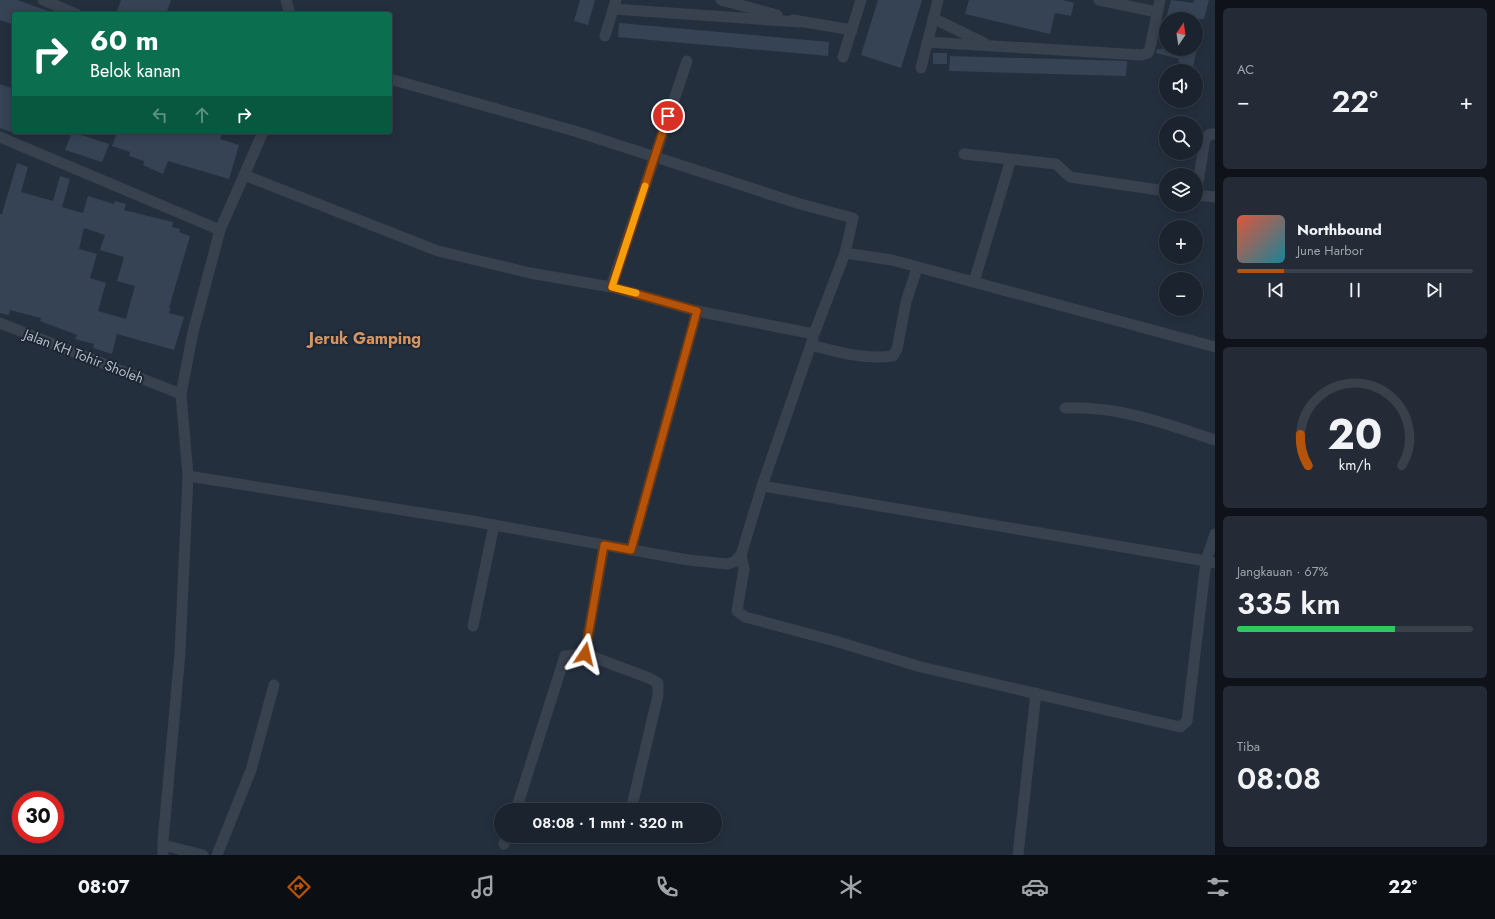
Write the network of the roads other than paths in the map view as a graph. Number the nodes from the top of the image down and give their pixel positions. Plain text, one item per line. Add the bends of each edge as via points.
1 (43, 0) edge
2 (286, 0) edge
3 (721, 0) edge
4 (861, 0) edge
5 (938, 0) edge
6 (1099, 0) edge
7 (1160, 0) edge
8 (615, 5) edge
9 (71, 12) edge
10 (289, 12) edge
11 (1157, 12) junction
12 (933, 18) junction
13 (799, 22) junction
14 (852, 30) junction
15 (605, 36) dead end
16 (927, 42) junction
17 (988, 45) junction
18 (843, 57) dead end
19 (686, 61) dead end
20 (921, 68) dead end
21 (392, 80) edge
22 (262, 134) edge
23 (1215, 134) edge
24 (0, 137) edge
25 (964, 154) dead end
26 (654, 157) junction
27 (1011, 158) junction
28 (1200, 168) edge
29 (244, 175) junction
30 (1159, 190) edge
31 (1203, 196) edge
32 (1215, 198) edge
33 (218, 229) junction
34 (845, 253) junction
35 (917, 268) junction
36 (974, 282) junction
37 (612, 287) junction
38 (697, 311) junction
39 (0, 323) edge
40 (814, 334) junction
41 (810, 345) junction
42 (1215, 347) edge
43 (176, 392) junction
44 (1065, 408) dead end
45 (1215, 440) edge
46 (188, 476) junction
47 (762, 486) junction
48 (494, 525) junction
49 (1215, 534) edge
50 (604, 545) junction
51 (631, 550) junction
52 (741, 555) junction
53 (1210, 562) edge
54 (473, 626) dead end
55 (585, 654) junction
56 (274, 685) dead end
57 (1036, 693) junction
58 (518, 803) edge
59 (634, 803) edge
60 (163, 850) edge
61 (203, 855) edge
62 (217, 855) edge
63 (1018, 855) edge

1 - 9 street
2 - 10 street
3 - 13 street
4 - 14 street
5 - 12 street
6 - 11 street
7 - 11 street
8 - 13 street
8 - 15 street
11 - 17 street via 1148,54 1142,56
12 - 16 street
12 - 17 street
13 - 14 street
14 - 18 street
16 - 17 street
16 - 20 street
19 - 26 street
21 - 26 street via 578,132
22 - 29 street
23 - 28 street via 1210,134 1204,139
24 - 33 street
25 - 27 street
26 - 34 street via 800,204 853,218
26 - 37 street
27 - 30 street via 1056,164 1070,177
27 - 36 street
29 - 33 street
29 - 37 street via 438,251 530,273
31 - 32 street
33 - 43 street
34 - 35 street via 892,260
34 - 40 street
35 - 36 street
35 - 41 street via 906,302 897,349 893,356 841,354
36 - 42 street
37 - 38 street
38 - 40 street
38 - 51 street
39 - 43 street, Jalan KH Tohir Sholeh
40 - 41 street
41 - 47 street
43 - 46 street
44 - 45 street via 1090,407 1129,413
46 - 48 street
46 - 60 street via 180,653
47 - 52 street
47 - 53 street
48 - 50 street
48 - 54 street
49 - 53 street
50 - 51 street
50 - 55 street
51 - 52 street via 715,563 734,562
52 - 57 street via 744,569 739,614 921,667
53 - 57 street via 1187,721 1184,725 1180,727 1164,724
55 - 58 street via 565,656
55 - 59 street via 658,683 658,694
56 - 62 street via 252,770
57 - 63 street
60 - 61 street

